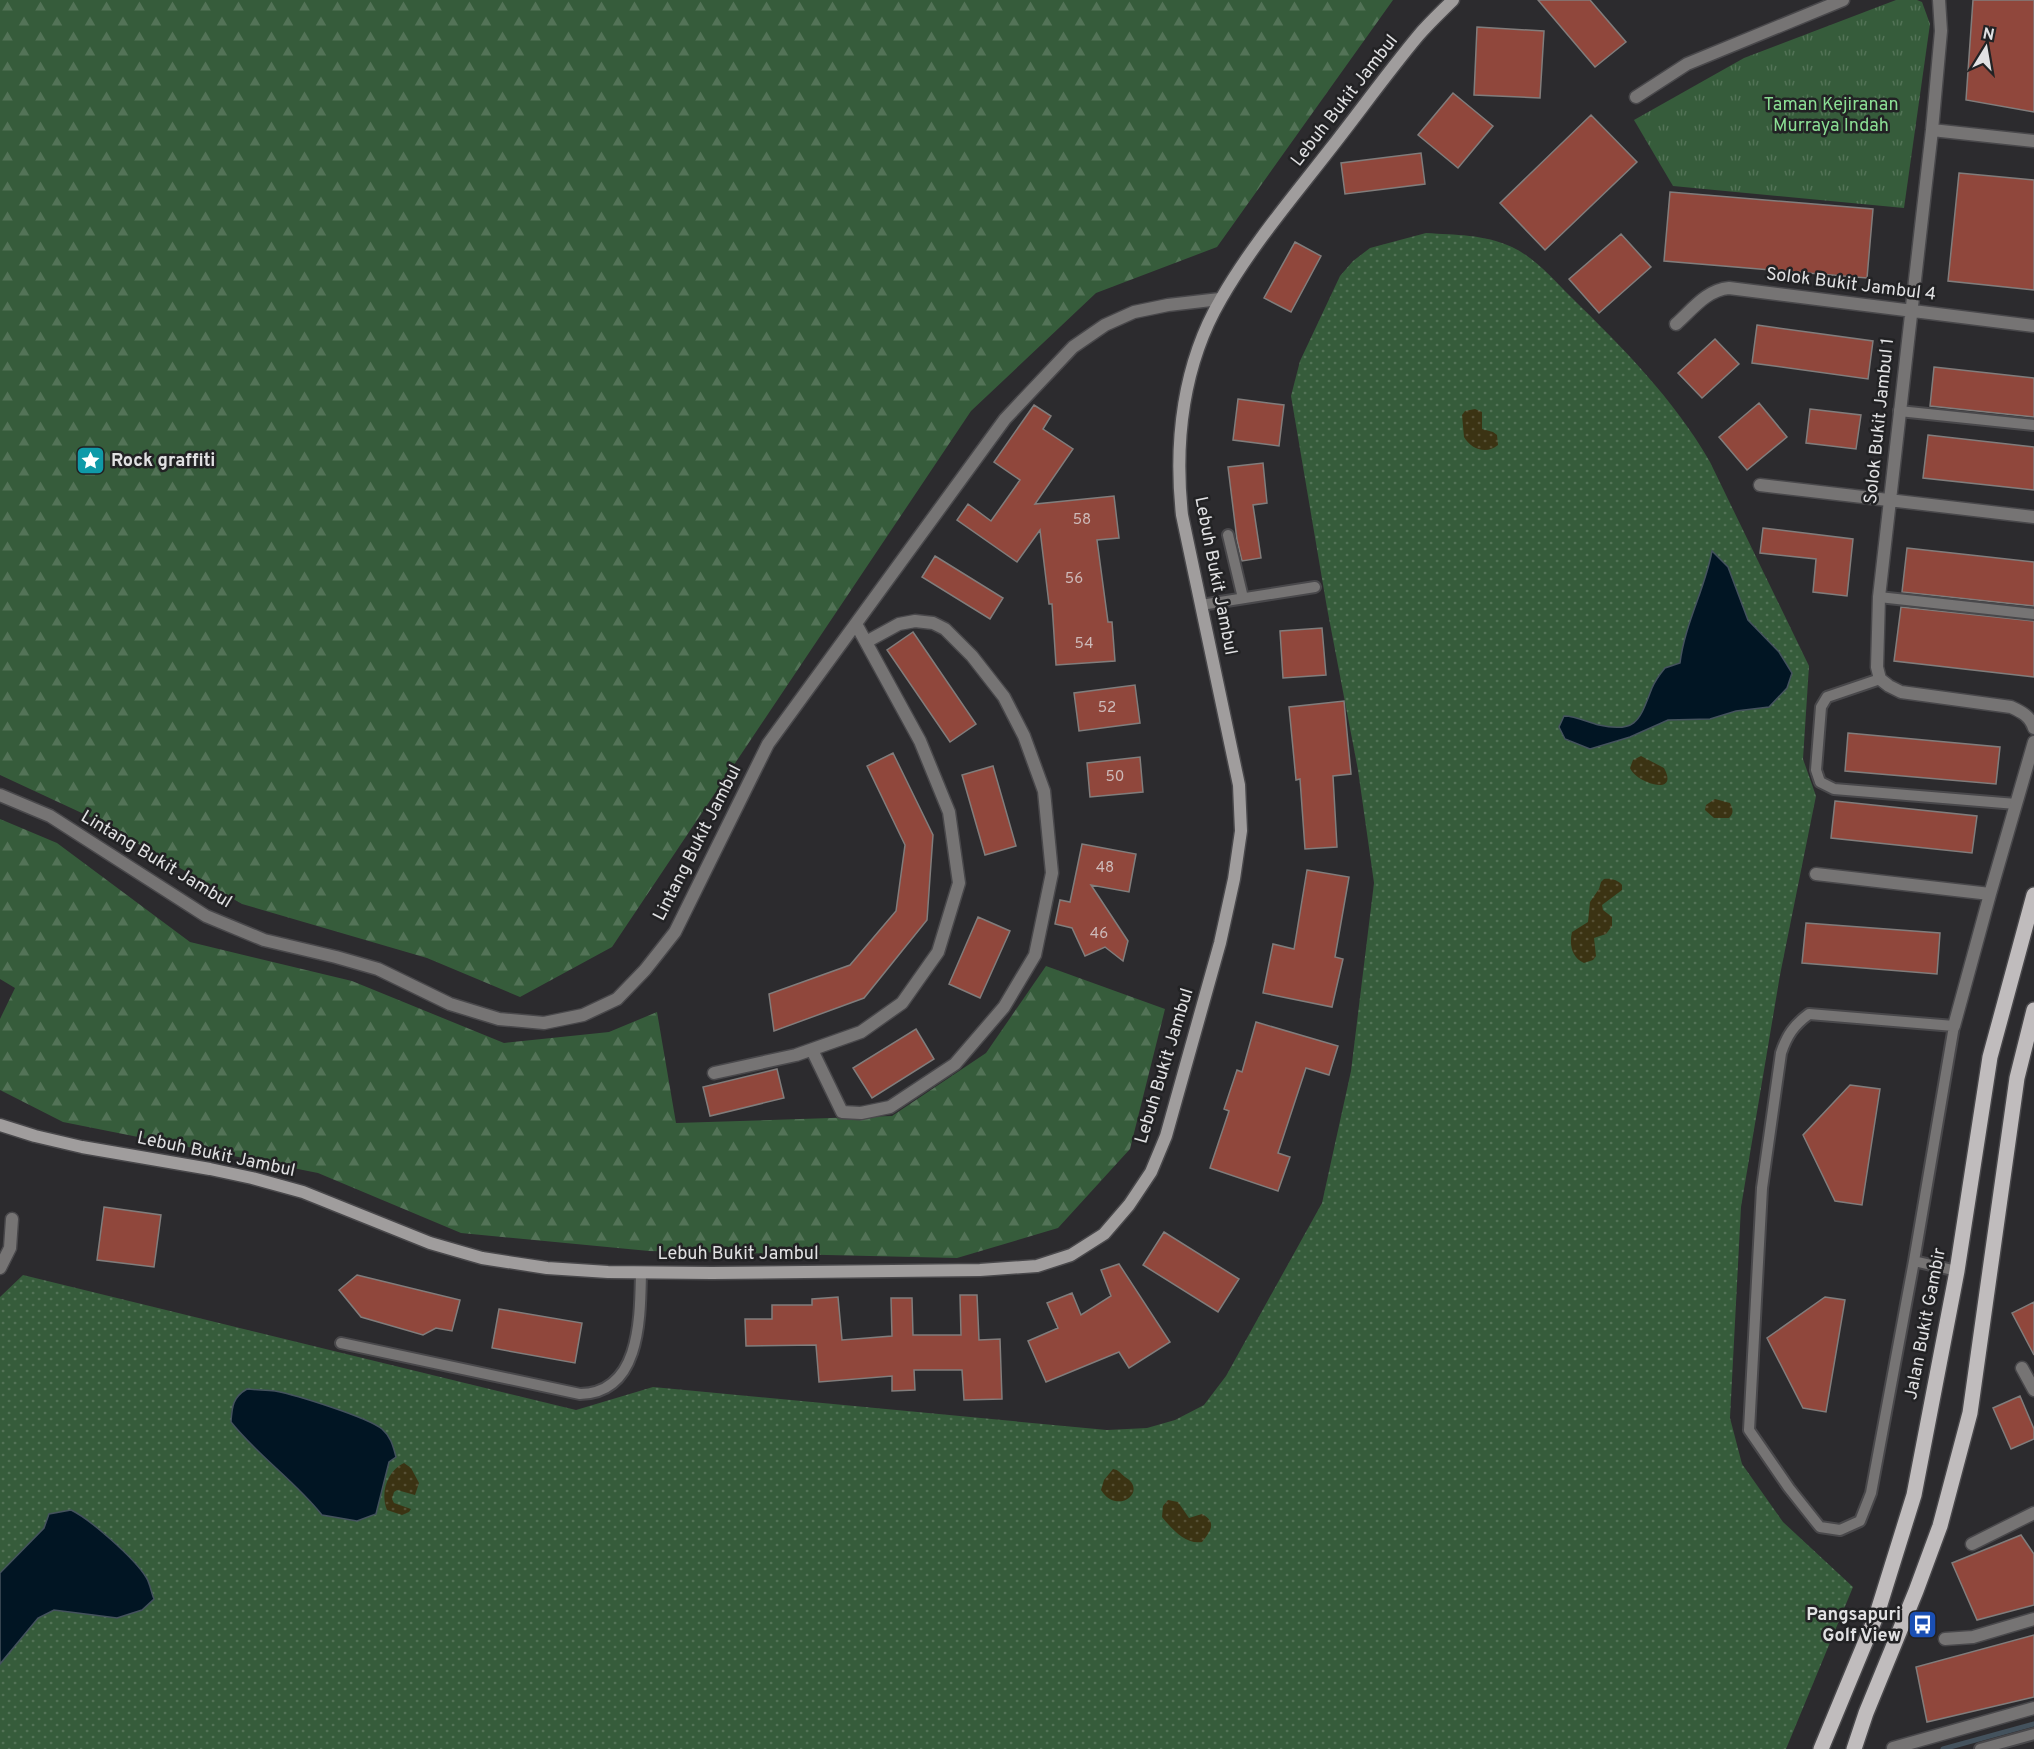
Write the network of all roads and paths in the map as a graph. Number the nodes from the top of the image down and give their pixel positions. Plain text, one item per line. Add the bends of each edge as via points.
1 (1453, 0) edge
2 (1844, 0) edge
3 (1939, 0) edge
4 (1636, 97) dead end
5 (1932, 130) junction
6 (2034, 141) edge
7 (1221, 299) junction
8 (1910, 311) junction
9 (1676, 324) dead end
10 (2034, 326) edge
11 (1899, 411) junction
12 (2034, 425) edge
13 (1760, 485) dead end
14 (1889, 500) junction
15 (2034, 517) edge
16 (1228, 535) dead end
17 (1315, 587) dead end
18 (1879, 597) junction
19 (1244, 598) junction
20 (1201, 605) junction
21 (2034, 614) edge
22 (856, 624) junction
23 (866, 642) junction
24 (1880, 679) junction
25 (2034, 728) edge
26 (2034, 742) edge
27 (0, 795) edge
28 (2016, 804) junction
29 (1816, 874) dead end
30 (1990, 894) junction
31 (2034, 895) edge
32 (2034, 1010) edge
33 (1954, 1026) junction
34 (812, 1050) junction
35 (714, 1072) dead end
36 (0, 1125) edge
37 (12, 1219) dead end
38 (1914, 1261) junction
39 (0, 1268) edge
40 (1957, 1271) junction
41 (640, 1272) junction
42 (341, 1343) dead end
43 (2022, 1368) dead end
44 (2034, 1390) edge
45 (2034, 1513) edge
46 (1972, 1544) dead end
47 (2034, 1619) edge
48 (1945, 1639) dead end
49 (2034, 1708) edge
50 (2034, 1734) edge
51 (1893, 1748) dead end
52 (1821, 1749) edge
53 (1854, 1749) edge
54 (1980, 1749) edge

1 - 7 main road, Lebuh Bukit Jambul via 1419,35 1279,215
2 - 4 street via 1687,64
3 - 5 street, Solok Bukit Jambul 1 via 1941,31
5 - 6 street
5 - 8 street, Solok Bukit Jambul 1
7 - 20 main road, Lebuh Bukit Jambul via 1190,375 1179,449 1182,515
7 - 22 street, Lintang Bukit Jambul via 1134,312 1105,325 1073,347 1005,419
8 - 9 street, Solok Bukit Jambul 4 via 1729,288 1709,294
8 - 10 street, Solok Bukit Jambul 4
8 - 11 street, Solok Bukit Jambul 1
11 - 12 lane
11 - 14 street, Solok Bukit Jambul 1
13 - 14 street
14 - 15 street
14 - 18 street, Solok Bukit Jambul 1
16 - 19 lane
17 - 19 lane
18 - 21 lane
18 - 24 street, Solok Bukit Jambul 1
19 - 20 lane
20 - 41 main road, Lebuh Bukit Jambul via 1239,785 1241,831 1220,943 1182,1084 1151,1172 1129,1205 1104,1234 1071,1255 1037,1266 980,1270
22 - 23 street
22 - 27 street, Lintang Bukit Jambul via 768,744 675,932 617,999 583,1015 544,1023 500,1019 450,1004 378,969 264,940 225,924 175,897 50,816
23 - 34 street via 920,741 949,812 959,883 938,952 902,1003 861,1032
23 - 34 street via 899,624 933,623 945,629 972,656 1004,697 1024,736 1044,791 1052,873 1035,955 1004,1007 955,1064 890,1107 842,1112
24 - 25 street via 1901,692 2010,707 2022,711
24 - 28 lane via 1827,697 1821,707 1816,770 1820,782 1834,789
26 - 28 street
28 - 30 street
29 - 30 street
30 - 33 street
31 - 40 main road, Jalan Bukit Gambir via 1990,1057
32 - 53 main road via 2017,1078 1970,1413 1941,1526
33 - 38 lane
33 - 38 lane via 1809,1014 1796,1023 1781,1053 1762,1188 1749,1430 1820,1527 1840,1530 1860,1521 1870,1493
34 - 35 street
36 - 41 main road, Lebuh Bukit Jambul via 82,1147 210,1169 303,1192 430,1243 482,1258 547,1268
37 - 39 street via 10,1248
38 - 40 lane
40 - 52 main road, Jalan Bukit Gambir via 1914,1495 1877,1614
41 - 42 lane via 633,1354 618,1378 594,1394
43 - 44 street
45 - 46 street
47 - 48 street via 1973,1637
49 - 51 street
50 - 54 lane

